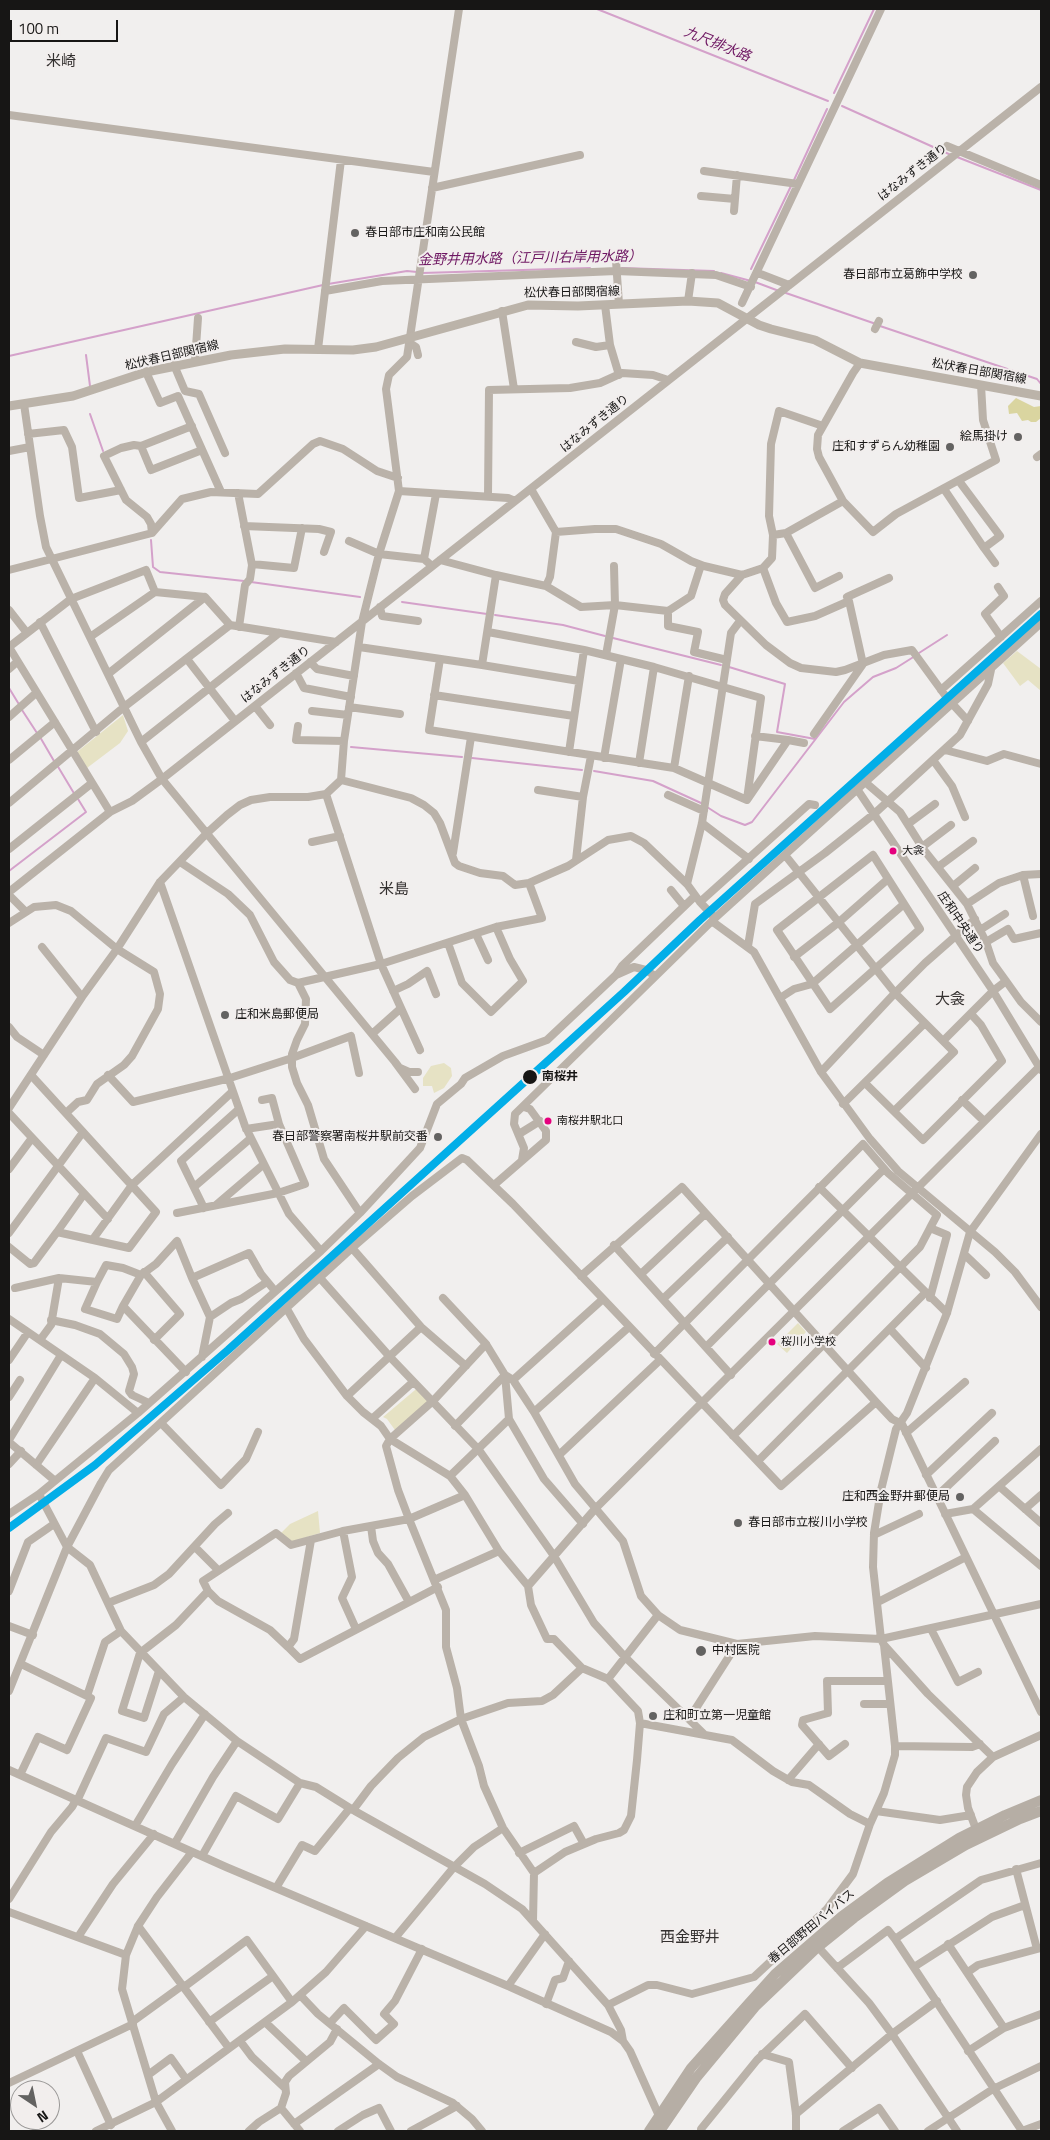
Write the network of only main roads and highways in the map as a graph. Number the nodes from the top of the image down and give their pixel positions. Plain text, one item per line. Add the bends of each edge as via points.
1 (1041, 396) edge
2 (9, 406) edge
3 (1041, 1800) edge
4 (1041, 1811) edge
5 (663, 2130) edge
6 (649, 2131) edge

1 - 2 main road, 松伏春日部関宿線 via 860,363 814,340 771,330 718,303 688,301 528,305 376,347 259,352 195,361 146,372 73,396
3 - 6 highway, 春日部野田バイパス via 976,1828 842,1916 775,1974 692,2068
4 - 5 highway, 春日部野田バイパス via 966,1845 906,1881 818,1947 755,2007 698,2077

